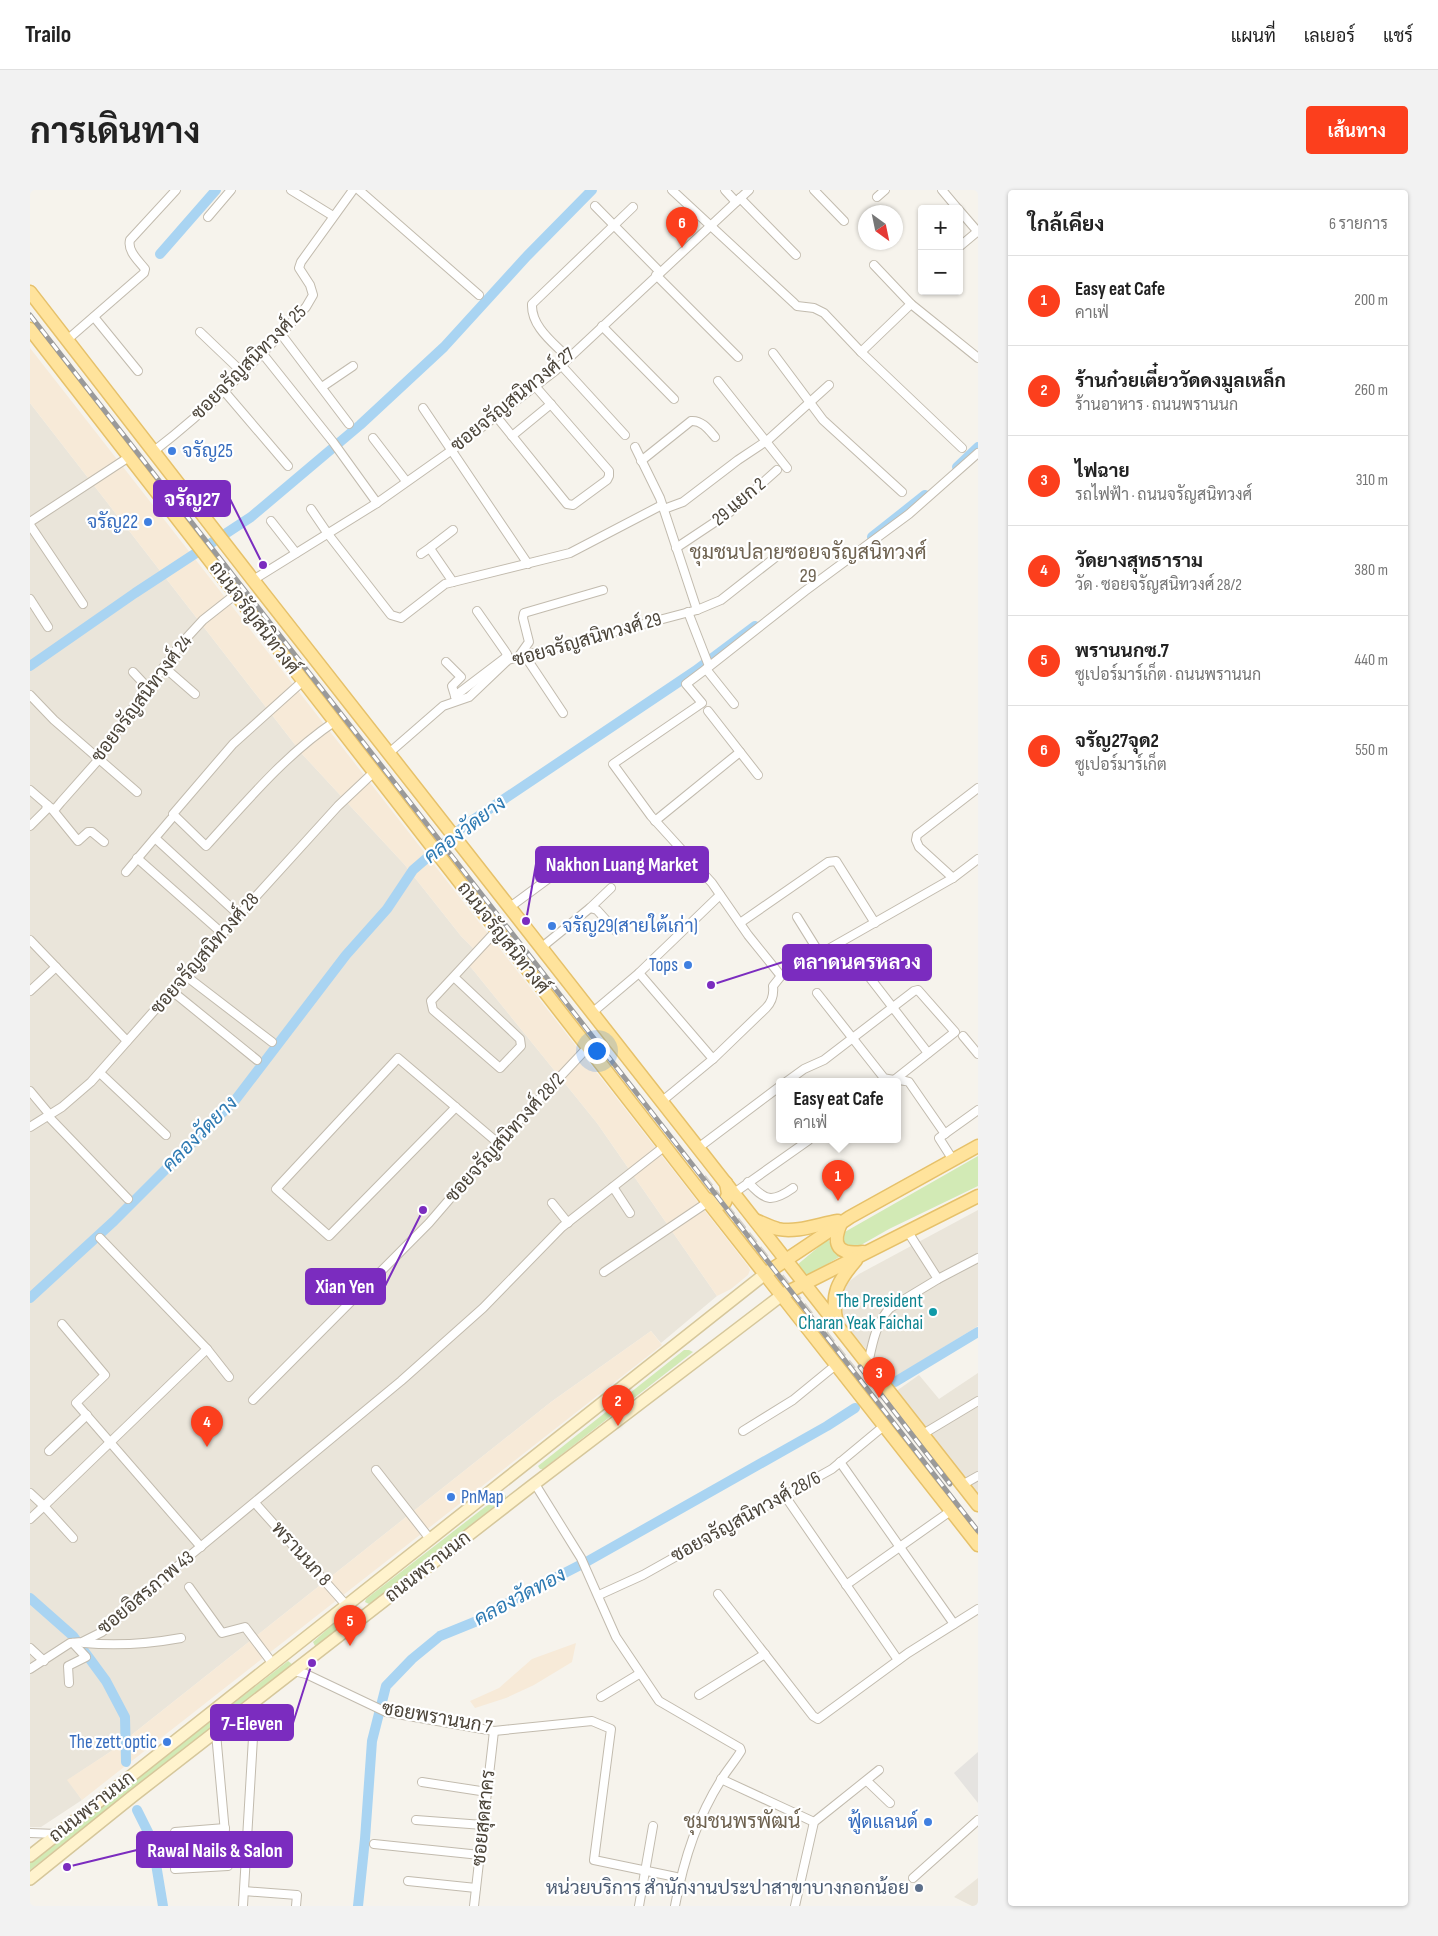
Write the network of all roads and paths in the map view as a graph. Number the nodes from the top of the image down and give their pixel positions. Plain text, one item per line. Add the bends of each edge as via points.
1 (176, 190) edge
2 (231, 190) edge
3 (291, 190) edge
4 (341, 190) edge
5 (359, 190) edge
6 (672, 190) edge
7 (725, 190) edge
8 (749, 190) edge
9 (814, 190) edge
10 (885, 190) edge
11 (942, 190) edge
12 (351, 193) edge
13 (876, 197) dead end
14 (738, 200) junction
15 (955, 205) edge
16 (595, 206) dead end
17 (633, 207) dead end
18 (963, 214) edge
19 (333, 216) junction
20 (208, 218) dead end
21 (844, 221) dead end
22 (710, 225) junction
23 (615, 226) junction
24 (978, 231) edge
25 (963, 244) edge
26 (796, 254) dead end
27 (874, 265) dead end
28 (658, 274) junction
29 (30, 292) edge
30 (479, 295) dead end
31 (911, 304) junction
32 (94, 317) junction
33 (602, 326) junction
34 (30, 329) edge
35 (200, 332) dead end
36 (281, 334) junction
37 (68, 340) junction
38 (862, 352) junction
39 (262, 353) junction
40 (773, 353) dead end
41 (738, 357) dead end
42 (568, 358) junction
43 (978, 358) edge
44 (561, 365) junction
45 (353, 366) dead end
46 (138, 372) dead end
47 (243, 373) junction
48 (718, 381) dead end
49 (829, 385) dead end
50 (535, 386) junction
51 (322, 387) junction
52 (224, 391) junction
53 (674, 399) dead end
54 (809, 403) junction
55 (551, 404) junction
56 (423, 408) dead end
57 (496, 416) junction
58 (349, 424) dead end
59 (626, 435) dead end
60 (512, 436) junction
61 (715, 437) dead end
62 (373, 438) dead end
63 (766, 441) junction
64 (634, 447) dead end
65 (962, 448) dead end
66 (452, 450) junction
67 (154, 451) junction
68 (978, 453) edge
69 (129, 457) junction
70 (641, 461) junction
71 (288, 466) dead end
72 (787, 468) dead end
73 (777, 470) dead end
74 (406, 481) junction
75 (902, 492) dead end
76 (377, 503) junction
77 (663, 507) junction
78 (311, 510) dead end
79 (272, 521) dead end
80 (30, 523) edge
81 (453, 530) dead end
82 (328, 534) junction
83 (431, 547) junction
84 (676, 548) junction
85 (296, 553) junction
86 (421, 554) dead end
87 (777, 556) dead end
88 (528, 564) junction
89 (253, 580) junction
90 (453, 582) junction
91 (603, 590) dead end
92 (236, 594) junction
93 (30, 599) edge
94 (83, 604) dead end
95 (697, 610) junction
96 (477, 611) dead end
97 (688, 612) junction
98 (48, 627) dead end
99 (522, 656) junction
100 (446, 662) dead end
101 (164, 667) junction
102 (708, 667) junction
103 (132, 672) dead end
104 (303, 682) junction
105 (148, 688) junction
106 (195, 694) dead end
107 (30, 695) edge
108 (456, 698) junction
109 (734, 704) dead end
110 (708, 711) dead end
111 (563, 713) dead end
112 (334, 722) junction
113 (740, 752) junction
114 (389, 753) junction
115 (98, 760) junction
116 (374, 772) junction
117 (758, 776) dead end
118 (978, 788) edge
119 (30, 790) edge
120 (137, 792) dead end
121 (49, 807) junction
122 (171, 819) dead end
123 (655, 821) junction
124 (30, 826) edge
125 (155, 838) junction
126 (104, 842) dead end
127 (137, 858) junction
128 (978, 859) edge
129 (126, 872) dead end
130 (552, 876) dead end
131 (953, 878) junction
132 (611, 888) dead end
133 (720, 895) junction
134 (506, 903) junction
135 (590, 908) junction
136 (484, 913) junction
137 (238, 915) junction
138 (797, 918) dead end
139 (875, 922) junction
140 (740, 923) junction
141 (496, 930) junction
142 (616, 931) dead end
143 (223, 934) junction
144 (30, 940) edge
145 (542, 947) junction
146 (820, 954) junction
147 (860, 965) dead end
148 (56, 967) junction
149 (639, 973) junction
150 (186, 976) junction
151 (781, 976) junction
152 (454, 977) junction
153 (554, 983) junction
154 (30, 991) edge
155 (172, 991) junction
156 (817, 993) dead end
157 (893, 1006) junction
158 (593, 1012) junction
159 (963, 1036) dead end
160 (853, 1038) junction
161 (128, 1041) junction
162 (272, 1042) dead end
163 (588, 1047) junction
164 (928, 1053) junction
165 (978, 1054) edge
166 (714, 1059) junction
167 (258, 1060) dead end
168 (100, 1072) junction
169 (792, 1078) edge
170 (884, 1078) edge
171 (897, 1078) edge
172 (901, 1080) edge
173 (776, 1090) edge
174 (30, 1091) edge
175 (661, 1102) junction
176 (456, 1107) junction
177 (978, 1110) edge
178 (49, 1115) junction
179 (30, 1127) edge
180 (166, 1134) dead end
181 (945, 1134) junction
182 (498, 1143) junction
183 (805, 1143) edge
184 (665, 1146) junction
185 (978, 1146) edge
186 (698, 1148) junction
187 (953, 1160) junction
188 (706, 1176) tunnel mouth
189 (748, 1182) junction
190 (613, 1187) junction
191 (730, 1188) junction
192 (793, 1188) dead end
193 (978, 1196) edge
194 (128, 1199) dead end
195 (707, 1200) junction
196 (552, 1203) dead end
197 (630, 1213) dead end
198 (754, 1220) junction
199 (844, 1221) junction
200 (568, 1223) junction
201 (908, 1232) junction
202 (100, 1238) dead end
203 (864, 1254) junction
204 (978, 1258) edge
205 (786, 1259) junction
206 (604, 1272) dead end
207 (764, 1274) junction
208 (938, 1279) junction
209 (804, 1283) junction
210 (782, 1295) junction
211 (62, 1324) dead end
212 (838, 1326) junction
213 (850, 1341) junction
214 (207, 1349) junction
215 (833, 1360) junction
216 (859, 1366) junction
217 (229, 1377) dead end
218 (253, 1400) dead end
219 (978, 1401) edge
220 (87, 1415) junction
221 (885, 1425) junction
222 (743, 1431) dead end
223 (923, 1434) junction
224 (110, 1441) junction
225 (49, 1451) dead end
226 (840, 1462) junction
227 (376, 1470) dead end
228 (978, 1476) edge
229 (535, 1484) junction
230 (962, 1485) junction
231 (30, 1493) edge
232 (785, 1496) junction
233 (255, 1503) junction
234 (978, 1505) edge
235 (44, 1506) junction
236 (952, 1510) junction
237 (978, 1516) edge
238 (30, 1519) edge
239 (978, 1534) edge
240 (73, 1538) dead end
241 (430, 1540) junction
242 (978, 1544) edge
243 (201, 1547) junction
244 (900, 1548) junction
245 (846, 1585) junction
246 (189, 1587) dead end
247 (718, 1594) dead end
248 (598, 1595) junction
249 (357, 1598) junction
250 (347, 1606) junction
251 (978, 1609) edge
252 (373, 1610) junction
253 (328, 1620) junction
254 (954, 1624) junction
255 (343, 1633) junction
256 (181, 1638) dead end
257 (77, 1643) junction
258 (30, 1648) edge
259 (765, 1654) junction
260 (898, 1660) junction
261 (44, 1661) junction
262 (275, 1662) junction
263 (30, 1669) edge
264 (294, 1671) junction
265 (639, 1674) junction
266 (69, 1683) dead end
267 (699, 1694) dead end
268 (601, 1697) dead end
269 (248, 1708) junction
270 (494, 1730) junction
271 (216, 1732) junction
272 (880, 1770) dead end
273 (721, 1779) junction
274 (867, 1781) junction
275 (422, 1782) dead end
276 (487, 1792) junction
277 (890, 1803) dead end
278 (416, 1820) dead end
279 (978, 1820) edge
280 (814, 1822) junction
281 (483, 1825) junction
282 (654, 1826) dead end
283 (225, 1828) junction
284 (175, 1832) dead end
285 (30, 1833) edge
286 (57, 1834) junction
287 (374, 1844) dead end
288 (480, 1855) junction
289 (30, 1856) edge
290 (175, 1869) dead end
291 (645, 1871) junction
292 (676, 1877) dead end
293 (913, 1878) dead end
294 (30, 1879) edge
295 (408, 1881) dead end
296 (476, 1888) junction
297 (244, 1891) junction
298 (243, 1906) edge
299 (296, 1906) edge
300 (474, 1906) edge
301 (639, 1906) edge
302 (675, 1906) edge
303 (795, 1906) edge

1 - 32 street via 130,240 130,250 145,269 144,273
2 - 20 street
3 - 19 street
4 - 12 street
5 - 30 street
6 - 22 street
7 - 14 street
8 - 14 street, ซอยจรัญสนิทวงศ์ 27
9 - 21 street
10 - 13 street
11 - 15 street
12 - 19 street, ซอยจรัญสนิทวงศ์ 25
14 - 22 street, ซอยจรัญสนิทวงศ์ 27
14 - 26 street
16 - 23 street
17 - 23 street
18 - 24 street
19 - 36 street, ซอยจรัญสนิทวงศ์ 25 via 299,265 313,295
22 - 28 street, ซอยจรัญสนิทวงศ์ 27
22 - 38 street via 794,303 824,313
23 - 28 street
23 - 42 street via 532,304 537,325
24 - 25 street
27 - 31 street
28 - 33 street, ซอยจรัญสนิทวงศ์ 27
28 - 41 street
29 - 37 main road, ถนนจรัญสนิทวงศ์
31 - 38 street
31 - 43 street
32 - 37 street
32 - 46 street
33 - 42 street, ซอยจรัญสนิทวงศ์ 27
33 - 53 street
34 - 69 main road, ถนนจรัญสนิทวงศ์
35 - 47 street
36 - 39 street, ซอยจรัญสนิทวงศ์ 25
36 - 51 street
37 - 67 main road, ถนนจรัญสนิทวงศ์
38 - 65 street
39 - 47 street, ซอยจรัญสนิทวงศ์ 25
39 - 76 street
40 - 54 street
42 - 44 street, ซอยจรัญสนิทวงศ์ 27
44 - 50 street, ซอยจรัญสนิทวงศ์ 27
44 - 59 street
45 - 51 street
47 - 52 street, ซอยจรัญสนิทวงศ์ 25
48 - 63 street
49 - 54 street
50 - 55 street
50 - 57 street, ซอยจรัญสนิทวงศ์ 27
51 - 58 street
52 - 67 street, ซอยจรัญสนิทวงศ์ 25 via 198,417
52 - 71 street
54 - 63 street
54 - 75 street via 823,420
55 - 60 street
55 - 60 street via 609,471 607,480 573,505 567,504
56 - 66 street
57 - 60 street
57 - 66 street, ซอยจรัญสนิทวงศ์ 27
61 - 70 street via 706,426 691,421
62 - 74 street
63 - 72 street
63 - 77 street via 684,502
64 - 70 street
66 - 74 street, ซอยจรัญสนิทวงศ์ 27
66 - 88 street
67 - 89 main road, ถนนจรัญสนิทวงศ์
68 - 102 street via 909,514
69 - 80 street
69 - 92 main road, ถนนจรัญสนิทวงศ์
70 - 77 street
73 - 84 street, 29 แยก 2 via 730,512
74 - 76 street, ซอยจรัญสนิทวงศ์ 27
76 - 82 street, ซอยจรัญสนิทวงศ์ 27
77 - 84 street
77 - 88 street via 570,553
78 - 82 street
79 - 85 street
80 - 94 street
81 - 83 street
82 - 85 street, ซอยจรัญสนิทวงศ์ 27
82 - 90 street via 395,617 401,618 444,584
83 - 86 street
83 - 90 street
84 - 95 street
85 - 89 street, ซอยจรัญสนิทวงศ์ 27
87 - 95 street, ซอยจรัญสนิทวงศ์ 29 via 722,600
88 - 90 street
89 - 114 main road, ถนนจรัญสนิทวงศ์
91 - 99 street via 524,613 529,642
92 - 101 street, ซอยจรัญสนิทวงศ์ 24 via 203,620
92 - 104 main road, ถนนจรัญสนิทวงศ์
93 - 98 street
95 - 97 street, ซอยจรัญสนิทวงศ์ 29
96 - 108 street via 507,654
97 - 99 street, ซอยจรัญสนิทวงศ์ 29
97 - 102 street
99 - 108 street, ซอยจรัญสนิทวงศ์ 29 via 508,660 469,697
99 - 111 street
100 - 108 street via 461,677 452,686
101 - 105 street, ซอยจรัญสนิทวงศ์ 24
101 - 106 street
102 - 109 street
102 - 123 street via 686,684 702,703 613,764
103 - 105 street
104 - 112 main road, ถนนจรัญสนิทวงศ์
104 - 112 street via 240,737 172,814 206,846 289,757
105 - 115 street, ซอยจรัญสนิทวงศ์ 24
107 - 115 street
108 - 114 street, ซอยจรัญสนิทวงศ์ 29
110 - 113 street
112 - 116 main road, ถนนจรัญสนิทวงศ์
113 - 117 street
113 - 123 street
114 - 134 main road, ถนนจรัญสนิทวงศ์
115 - 120 street
115 - 121 street, ซอยจรัญสนิทวงศ์ 24 via 56,808
116 - 136 main road, ถนนจรัญสนิทวงศ์
116 - 137 street, ซอยจรัญสนิทวงศ์ 28 via 338,806
118 - 131 street via 916,840 918,847
119 - 121 street
121 - 124 street, ซอยจรัญสนิทวงศ์ 24
121 - 126 street via 78,841 92,832
122 - 125 street
123 - 133 street
125 - 127 street
125 - 137 street
127 - 129 street
127 - 143 street
128 - 131 street
130 - 134 street
131 - 139 street
132 - 135 street
133 - 140 street
133 - 149 street
134 - 145 main road, ถนนจรัญสนิทวงศ์
134 - 153 main road
135 - 142 street via 597,910
135 - 145 street
136 - 141 main road, ถนนจรัญสนิทวงศ์
136 - 153 main road
137 - 143 street, ซอยจรัญสนิทวงศ์ 28
138 - 146 street
139 - 140 street via 836,861 832,861
139 - 146 street
140 - 151 street
141 - 152 street
141 - 163 main road, ถนนจรัญสนิทวงศ์
143 - 150 street, ซอยจรัญสนิทวงศ์ 28
144 - 148 street
145 - 158 main road, ถนนจรัญสนิทวงศ์
146 - 151 street
147 - 157 street
148 - 154 street
148 - 161 street
149 - 158 street
149 - 166 street
150 - 155 street, ซอยจรัญสนิทวงศ์ 28
150 - 162 street
151 - 166 street via 773,986 770,1003
152 - 152 street via 431,1001 433,1010 500,1068 521,1046 520,1039
153 - 188 main road, ถนนจรัญสนิทวงศ์
155 - 161 street, ซอยจรัญสนิทวงศ์ 28
155 - 167 street
156 - 160 street
157 - 160 street
157 - 164 street
157 - 164 street via 918,990 955,1032
158 - 175 main road, ถนนจรัญสนิทวงศ์
159 - 165 street
160 - 169 street via 824,1060
160 - 170 street
161 - 168 street, ซอยจรัญสนิทวงศ์ 28
163 - 182 street, ซอยจรัญสนิทวงศ์ 28/2
163 - 184 main road, ถนนจรัญสนิทวงศ์
164 - 171 street
166 - 175 street
168 - 178 street, ซอยจรัญสนิทวงศ์ 28
168 - 180 street
172 - 181 street via 909,1082
173 - 186 street
174 - 178 street
175 - 186 main road, ถนนจรัญสนิทวงศ์
176 - 176 street via 329,1236 276,1189 398,1058
176 - 182 street
177 - 181 street
178 - 179 street, ซอยจรัญสนิทวงศ์ 28
178 - 194 street
181 - 187 street via 939,1138
182 - 218 street, ซอยจรัญสนิทวงศ์ 28/2 via 429,1223
183 - 189 street
184 - 190 street, ซอยอิสรภาพ 43
184 - 195 main road, ถนนจรัญสนิทวงศ์
185 - 187 main road
186 - 191 main road, ถนนจรัญสนิทวงศ์
187 - 199 main road
189 - 191 street
189 - 192 street via 771,1198 779,1198
190 - 197 street
190 - 200 street, ซอยอิสรภาพ 43
191 - 195 main road via 725,1202 719,1205
191 - 198 main road, ถนนจรัญสนิทวงศ์
193 - 201 main road
195 - 206 street
195 - 207 main road, ถนนจรัญสนิทวงศ์
196 - 200 street
198 - 199 main road via 780,1229
198 - 205 main road, ถนนจรัญสนิทวงศ์
199 - 203 main road via 836,1239 840,1248 849,1253
199 - 205 main road
200 - 233 street, ซอยอิสรภาพ 43 via 483,1308 416,1368
201 - 203 main road
201 - 208 street
202 - 214 street
203 - 209 main road
203 - 212 main road via 842,1278 835,1293
204 - 208 street
205 - 207 main road
205 - 209 main road, ถนนจรัญสนิทวงศ์
207 - 210 main road, ถนนจรัญสนิทวงศ์
207 - 241 main road, ถนนพรานนก
208 - 216 street via 884,1314
209 - 210 main road
209 - 212 main road, ถนนจรัญสนิทวงศ์
210 - 215 main road, ถนนจรัญสนิทวงศ์
210 - 229 main road, ถนนพรานนก
211 - 220 street via 104,1375 76,1403
212 - 213 main road, ถนนจรัญสนิทวงศ์
213 - 215 main road via 835,1342 830,1348
213 - 216 main road, ถนนจรัญสนิทวงศ์
214 - 217 street
214 - 224 street
215 - 221 main road, ถนนจรัญสนิทวงศ์
215 - 222 street via 793,1400
216 - 223 main road, ถนนจรัญสนิทวงศ์
216 - 237 main road, ถนนจรัญสนิทวงศ์
216 - 239 main road, ถนนจรัญสนิทวงศ์
219 - 223 street
220 - 224 street
220 - 225 street
221 - 226 street, ซอยจรัญสนิทวงศ์ 28/6
221 - 236 main road, ถนนจรัญสนิทวงศ์
223 - 230 main road, ถนนจรัญสนิทวงศ์
224 - 235 street
224 - 243 street
226 - 232 street, ซอยจรัญสนิทวงศ์ 28/6
226 - 244 street
227 - 241 street
228 - 230 street
229 - 248 street via 588,1572
229 - 252 main road, ถนนพรานนก
230 - 234 main road, ถนนจรัญสนิทวงศ์
231 - 235 street
232 - 245 street
232 - 248 street, ซอยจรัญสนิทวงศ์ 28/6 via 643,1575
233 - 243 street, ซอยอิสรภาพ 43
233 - 250 street, พรานนก 8
235 - 238 street
235 - 240 street
236 - 242 main road, ถนนจรัญสนิทวงศ์
236 - 244 street
241 - 249 main road, ถนนพรานนก
243 - 257 street, ซอยอิสรภาพ 43 via 102,1632
244 - 245 street
244 - 254 street
245 - 260 street
246 - 262 street via 222,1633 245,1627
247 - 259 street
248 - 265 street via 616,1637
249 - 250 main road, ถนนพรานนก
249 - 252 main road via 360,1607
250 - 253 main road, ถนนพรานนก
251 - 254 street
252 - 255 main road, ถนนพรานนก
253 - 255 main road via 345,1616 348,1624
253 - 262 main road, ถนนพรานนก
254 - 260 street
255 - 264 main road, ถนนพรานนก
256 - 257 street via 110,1645
257 - 261 street, ซอยอิสรภาพ 43
257 - 266 street via 86,1657 68,1666
258 - 261 street
259 - 260 street via 818,1720
259 - 267 street
261 - 263 street, ซอยอิสรภาพ 43
262 - 264 main road via 292,1658 297,1664
262 - 286 main road, ถนนพรานนก
264 - 269 main road, ถนนพรานนก
264 - 270 street, ซอยพรานนก 7 via 386,1712
265 - 268 street
265 - 273 street via 659,1701 740,1748 739,1755
269 - 271 main road, ถนนพรานนก
269 - 297 street via 254,1721
270 - 276 street, ซอยสุดสาคร
270 - 291 street, ซอยพรานนก 7 via 592,1721 611,1729 593,1857 596,1861
271 - 283 street
271 - 294 main road, ถนนพรานนก
272 - 274 street
273 - 280 street
273 - 302 street via 700,1820 680,1878
274 - 277 street
274 - 280 street
275 - 276 street
276 - 281 street, ซอยสุดสาคร via 482,1805
278 - 281 street
279 - 293 street
280 - 303 street
281 - 288 street, ซอยสุดสาคร
282 - 291 street
283 - 284 street
283 - 290 street via 228,1866
285 - 286 street
286 - 289 main road, ถนนพรานนก
287 - 288 street
288 - 296 street, ซอยสุดสาคร
291 - 292 street, ซอยพรานนก 7
291 - 301 street
295 - 296 street
296 - 300 street, ซอยสุดสาคร
297 - 298 street
297 - 299 street via 297,1895

